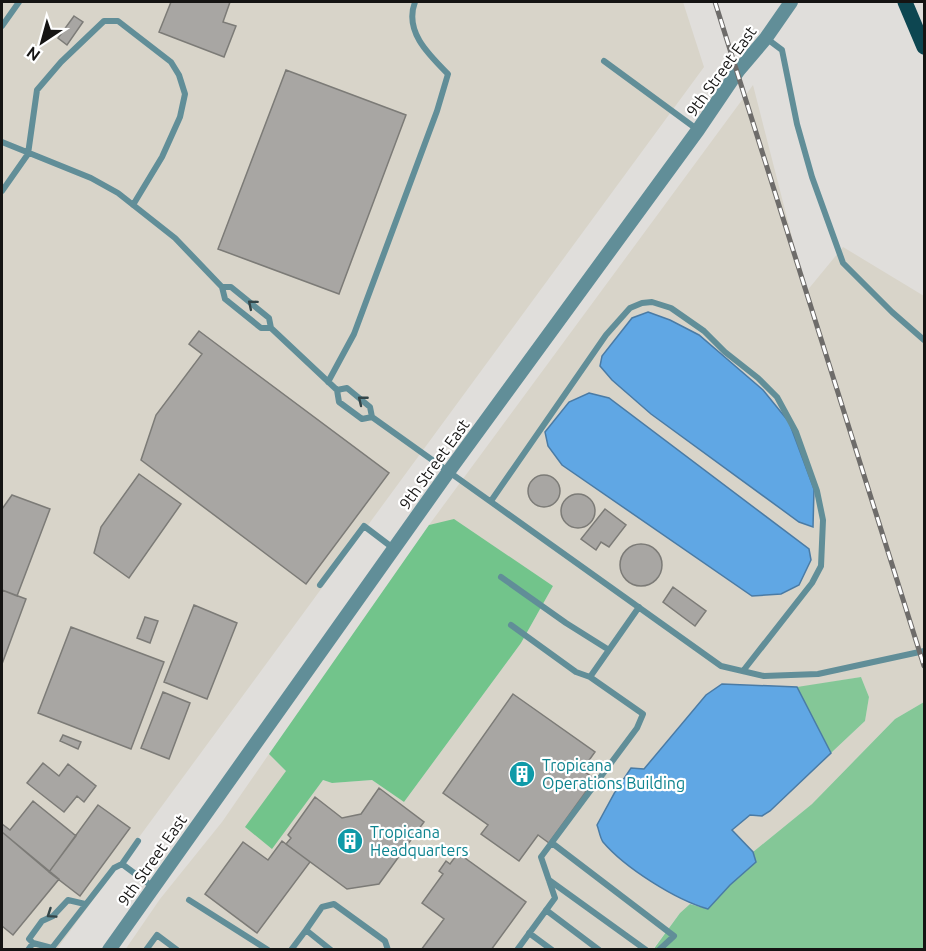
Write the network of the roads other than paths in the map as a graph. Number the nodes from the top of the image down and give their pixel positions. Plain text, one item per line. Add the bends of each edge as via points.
1 (19, 2) edge
2 (415, 2) edge
3 (792, 2) edge
4 (905, 2) edge
5 (2, 26) edge
6 (766, 38) junction
7 (924, 47) edge
8 (604, 61) dead end
9 (698, 130) junction
10 (2, 142) edge
11 (28, 154) junction
12 (2, 191) edge
13 (133, 205) junction
14 (222, 287) junction
15 (271, 328) junction
16 (924, 340) edge
17 (328, 382) junction
18 (337, 390) junction
19 (372, 417) junction
20 (449, 471) junction
21 (492, 501) junction
22 (394, 549) junction
23 (501, 577) dead end
24 (320, 585) dead end
25 (639, 607) junction
26 (511, 625) dead end
27 (609, 650) junction
28 (924, 651) edge
29 (743, 671) junction
30 (590, 677) junction
31 (138, 841) dead end
32 (552, 843) junction
33 (122, 864) junction
34 (549, 879) junction
35 (153, 887) junction
36 (189, 900) dead end
37 (86, 904) junction
38 (546, 910) junction
39 (306, 930) junction
40 (529, 933) junction
41 (33, 943) junction
42 (28, 950) edge
43 (109, 950) edge
44 (146, 950) edge
45 (177, 950) edge
46 (268, 950) edge
47 (291, 950) edge
48 (331, 950) edge
49 (388, 950) edge
50 (517, 950) edge
51 (552, 950) edge
52 (598, 950) edge
53 (646, 950) edge
54 (659, 950) edge

1 - 5 lane
2 - 17 lane via 411,13 416,36 448,74 354,334
3 - 6 street, 9th Street East
4 - 7 main road
6 - 9 street, 9th Street East
6 - 16 lane via 782,50 812,177 843,263
8 - 9 lane
9 - 20 street, 9th Street East
10 - 11 lane
11 - 12 lane
11 - 13 lane via 92,178
11 - 13 lane via 37,90 104,21 118,21 171,62 185,94 180,117 162,157
13 - 14 lane via 175,238
15 -> 14 lane via 269,318 231,287
14 - 15 lane via 225,299 261,328
15 - 17 lane
17 - 18 lane
19 -> 18 lane via 370,407 347,388
18 - 19 lane via 339,402 362,419
19 - 20 lane
20 - 21 lane
20 - 22 street, 9th Street East
21 - 25 lane
21 - 29 lane via 606,335 630,308 652,302 671,308 704,331 777,397 796,432 823,520 821,566 812,583
22 - 24 lane via 364,526
22 - 35 street, 9th Street East
23 - 27 lane
25 - 27 lane
25 - 29 lane via 721,666
26 - 30 lane via 576,672
27 - 30 lane
28 - 29 lane via 818,674 764,676
30 - 32 lane via 643,714 637,728
31 - 33 lane
32 - 34 lane via 541,857
32 - 54 lane via 674,936
33 - 35 lane
33 - 37 lane via 114,868
34 - 38 lane via 555,898
34 - 53 lane
35 - 43 street, 9th Street East
36 - 46 lane
37 - 41 lane via 52,948
37 -> 41 lane via 68,900 53,916 42,921 29,939
38 - 40 lane
38 - 52 lane
39 - 47 lane
39 - 48 lane
39 - 49 lane via 322,907 334,904 386,942
40 - 50 lane
40 - 51 lane
41 - 42 lane
44 - 45 lane via 158,935

